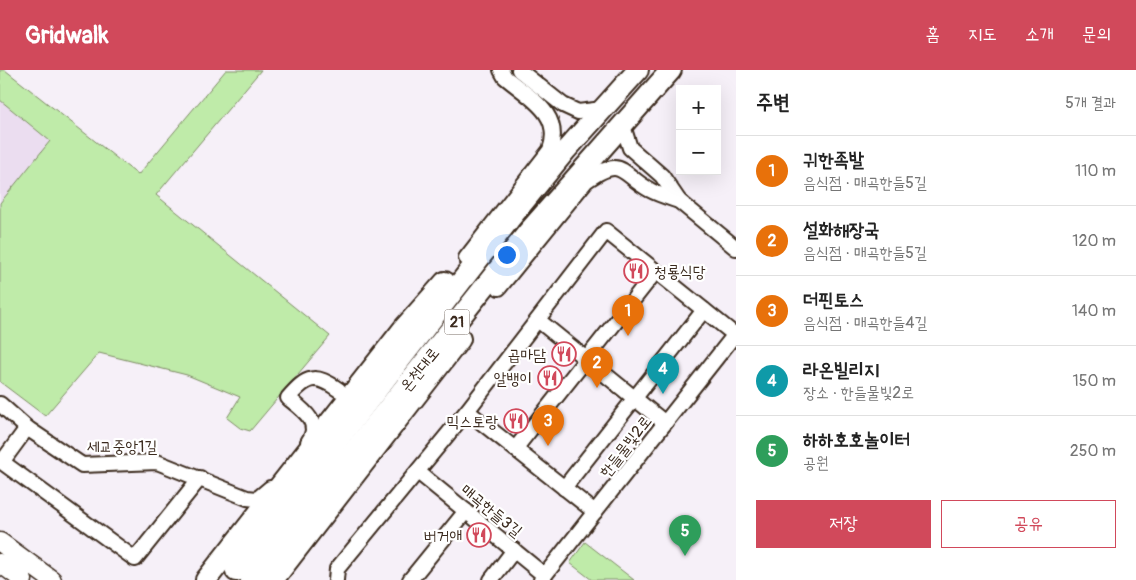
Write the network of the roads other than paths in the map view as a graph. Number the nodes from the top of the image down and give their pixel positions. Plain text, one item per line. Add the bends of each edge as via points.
1 (501, 70) edge
2 (519, 70) edge
3 (638, 70) edge
4 (671, 70) edge
5 (603, 109) junction
6 (628, 120) junction
7 (679, 202) junction
8 (509, 220) junction
9 (529, 231) junction
10 (736, 248) edge
11 (466, 258) junction
12 (656, 272) junction
13 (499, 288) junction
14 (704, 310) junction
15 (538, 320) junction
16 (735, 334) edge
17 (586, 359) junction
18 (346, 395) junction
19 (634, 398) junction
20 (0, 404) edge
21 (467, 411) junction
22 (665, 423) junction
23 (27, 428) junction
24 (515, 449) junction
25 (418, 472) junction
26 (200, 478) junction
27 (564, 488) junction
28 (466, 511) junction
29 (594, 512) junction
30 (0, 542) edge
31 (514, 550) junction
32 (0, 563) edge
33 (234, 572) edge
34 (542, 578) edge
35 (23, 580) edge
36 (52, 580) edge
37 (206, 580) edge
38 (273, 580) edge
39 (336, 580) edge
40 (410, 580) edge
41 (491, 580) edge

1 - 11 street via 546,112 554,124 555,138 550,150
2 - 5 street via 578,112
3 - 5 highway, 온천대로 / 21
4 - 6 highway, 온천대로 / 21
5 - 8 highway, 온천대로 / 21
6 - 7 street via 624,129 630,148 662,176
6 - 9 highway, 온천대로 / 21
7 - 10 street
7 - 13 street via 649,190 626,171 614,168 599,171 586,181
8 - 11 highway
8 - 33 highway, 온천대로 / 21
9 - 13 highway
9 - 33 highway, 온천대로 / 21
11 - 18 highway
12 - 14 street
12 - 15 street via 606,231
12 - 17 street
13 - 38 highway
14 - 16 street
14 - 19 street
15 - 17 street
15 - 21 street
16 - 22 street, 한들물빛2로
17 - 19 street
17 - 24 street
18 - 26 street, 세교중앙1길 via 324,379 302,381 288,398 311,418 314,428 311,439 264,495 257,499 247,498
18 - 33 highway
19 - 22 street
19 - 27 street
20 - 23 street, 세교중앙1길
21 - 24 street
21 - 25 street
22 - 29 street, 한들물빛2로
23 - 26 street, 세교중앙1길 via 82,465 157,462
23 - 26 street via 2,462 135,559
24 - 27 street
25 - 28 street, 매곡한들3길
25 - 39 street via 337,569
27 - 29 street
28 - 31 street, 매곡한들3길
28 - 40 street
29 - 34 street, 한들물빛2로
30 - 36 main road
31 - 34 street, 매곡한들3길
31 - 41 street
32 - 35 main road
33 - 37 highway

